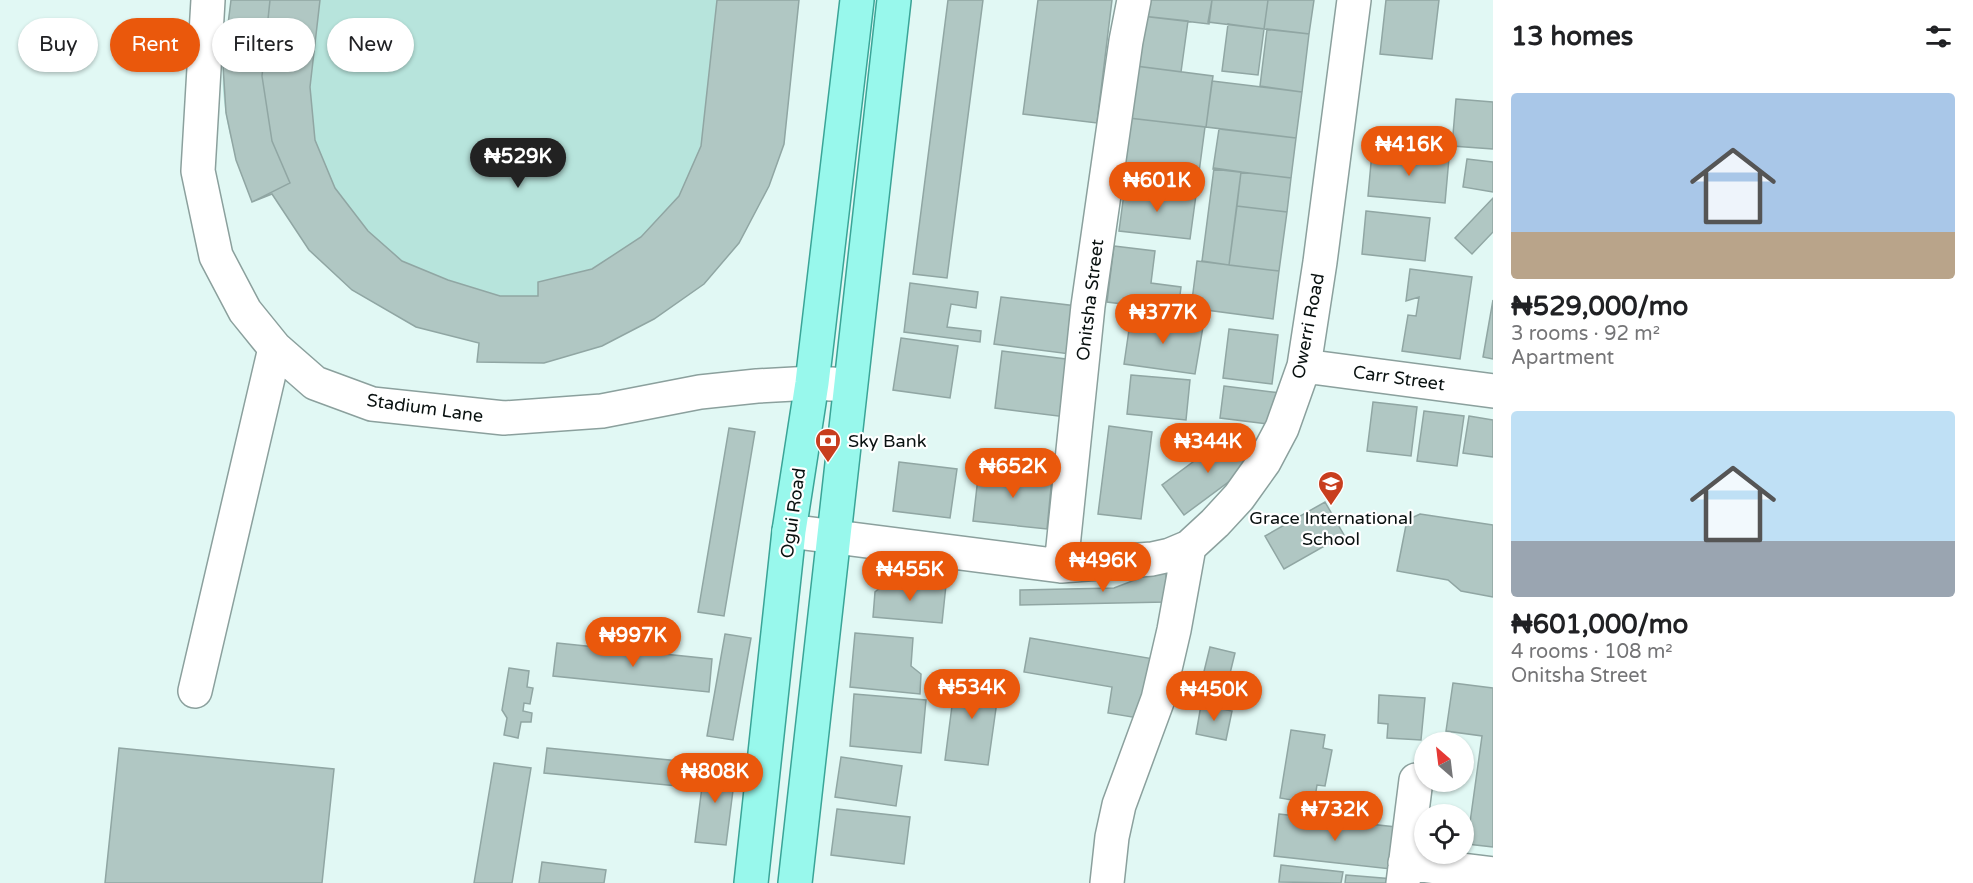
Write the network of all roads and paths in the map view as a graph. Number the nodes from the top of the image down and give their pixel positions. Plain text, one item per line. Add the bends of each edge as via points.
1 (208, 0) edge
2 (857, 0) edge
3 (894, 0) edge
4 (1134, 0) edge
5 (1354, 0) edge
6 (275, 348) junction
7 (1304, 366) junction
8 (812, 383) junction
9 (850, 385) junction
10 (1493, 391) edge
11 (789, 531) junction
12 (834, 537) junction
13 (1189, 547) junction
14 (1061, 566) junction
15 (195, 691) dead end
16 (1414, 792) edge
17 (1404, 873) edge
18 (1493, 874) edge
19 (751, 883) edge
20 (795, 883) edge
21 (1107, 883) edge

1 - 6 street, Stadium Lane via 198,171 216,256 245,311
2 - 8 main road, Ogui Road
3 - 9 main road
4 - 14 street, Onitsha Street via 1088,306
5 - 7 street, Owerri Road
6 - 8 street, Stadium Lane via 315,382 372,404 504,418 602,411 700,392
6 - 15 street
7 - 10 street, Carr Street
7 - 13 street, Owerri Road via 1282,428 1264,462 1239,497
8 - 9 street, Stadium Lane
8 - 11 main road, Ogui Road
9 - 12 main road
11 - 12 street, Owerri Road
11 - 19 main road, Ogui Road
12 - 14 street, Owerri Road
12 - 20 main road
13 - 14 street, Owerri Road via 1152,559
13 - 21 street via 1158,699 1119,806
16 - 17 street
17 - 18 street

